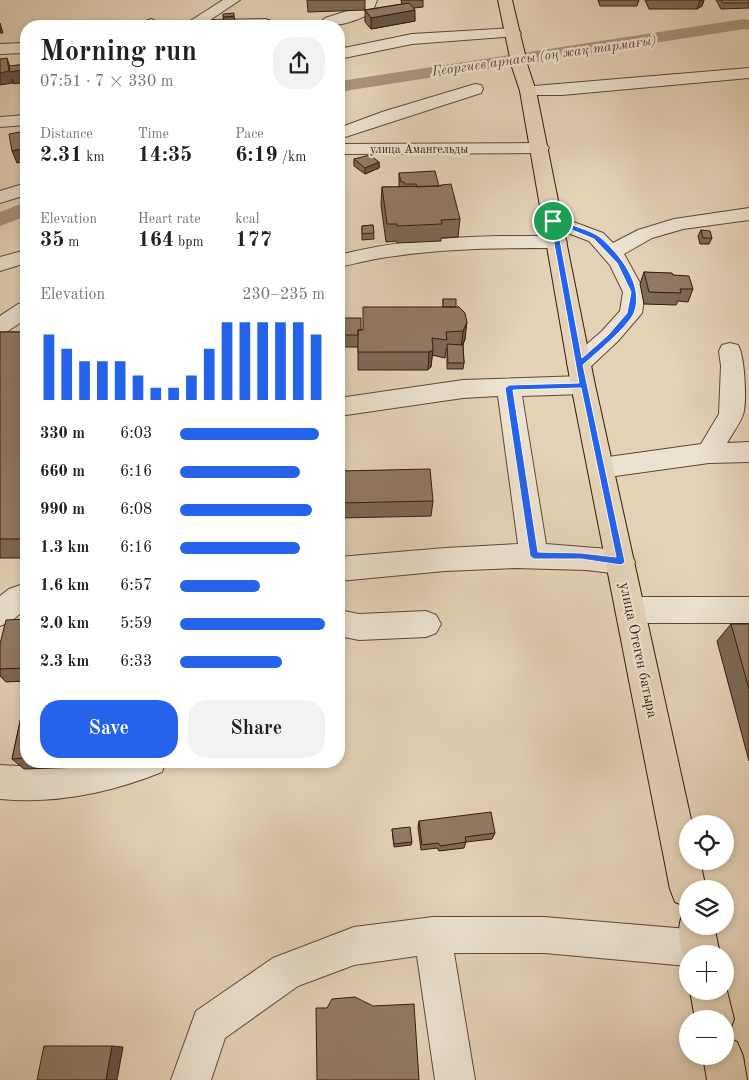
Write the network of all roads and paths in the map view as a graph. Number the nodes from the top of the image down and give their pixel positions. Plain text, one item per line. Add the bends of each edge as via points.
1 (233, 0) edge
2 (370, 0) edge
3 (505, 0) edge
4 (196, 20) edge
5 (334, 20) edge
6 (512, 33) junction
7 (455, 35) junction
8 (20, 48) edge
9 (0, 49) edge
10 (345, 53) edge
11 (345, 62) edge
12 (749, 73) edge
13 (475, 90) dead end
14 (528, 91) junction
15 (20, 120) edge
16 (0, 122) edge
17 (345, 132) edge
18 (540, 148) junction
19 (345, 149) edge
20 (20, 190) edge
21 (0, 198) edge
22 (749, 214) edge
23 (555, 232) junction
24 (611, 253) junction
25 (20, 258) edge
26 (345, 260) edge
27 (0, 264) edge
28 (20, 313) edge
29 (0, 326) edge
30 (730, 351) dead end
31 (581, 375) junction
32 (509, 388) junction
33 (345, 407) edge
34 (749, 452) edge
35 (708, 453) junction
36 (601, 468) junction
37 (534, 556) junction
38 (621, 562) junction
39 (345, 569) edge
40 (20, 598) edge
41 (631, 610) junction
42 (749, 610) edge
43 (0, 613) edge
44 (345, 624) edge
45 (426, 624) dead end
46 (133, 768) edge
47 (0, 782) edge
48 (686, 880) edge
49 (433, 935) junction
50 (699, 943) edge
51 (724, 1065) edge
52 (191, 1080) edge
53 (455, 1080) edge
54 (727, 1080) edge

1 - 4 street
2 - 5 street via 367,10
3 - 6 main road, улица Отеген батыра
6 - 7 street
6 - 14 main road, улица Отеген батыра
7 - 10 street via 412,39
7 - 11 street via 417,47
8 - 9 street
12 - 14 street
13 - 17 street
14 - 18 main road, улица Отеген батыра
15 - 16 street
18 - 19 street, улица Амангельды
18 - 23 main road, улица Отеген батыра
20 - 21 street
22 - 24 street via 681,223 645,234
23 - 24 street via 596,237
23 - 26 street via 399,247
23 - 31 main road, улица Отеген батыра
24 - 31 street via 634,292 631,313
25 - 27 street
28 - 29 street
30 - 35 street via 733,366 731,414
31 - 32 street
31 - 36 main road, улица Отеген батыра
32 - 33 street via 463,389
32 - 37 street
34 - 35 street
35 - 36 street
36 - 38 main road, улица Отеген батыра
37 - 38 street via 581,556
37 - 39 street
38 - 41 main road, улица Отеген батыра
40 - 43 street
41 - 42 street
41 - 48 main road, улица Отеген батыра
44 - 45 street via 359,627
46 - 47 street via 68,780 16,785
49 - 50 street via 544,935
49 - 52 street via 354,946 286,972 210,1025
49 - 53 street
51 - 54 main road

